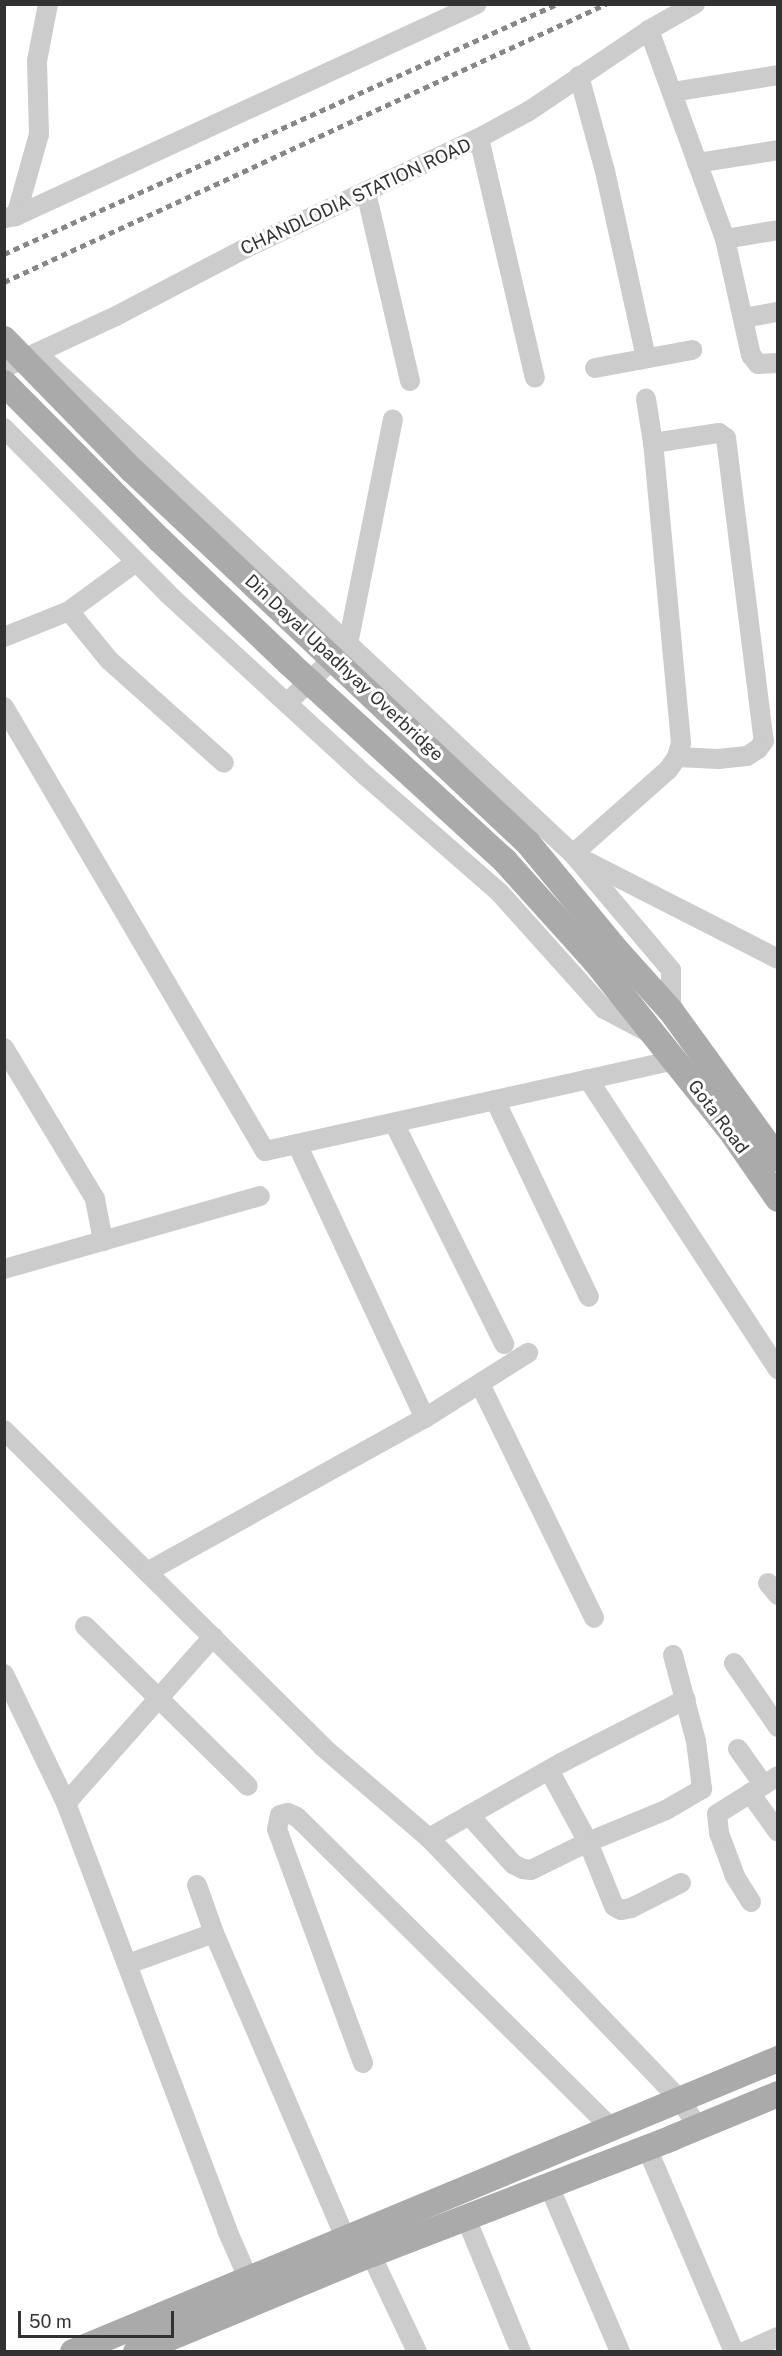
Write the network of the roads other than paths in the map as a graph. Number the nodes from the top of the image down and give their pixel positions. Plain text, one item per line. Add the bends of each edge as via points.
1 (48, 4) edge
2 (477, 4) edge
3 (695, 4) edge
4 (649, 30) junction
5 (777, 75) edge
6 (579, 76) junction
7 (672, 92) junction
8 (479, 138) junction
9 (777, 150) edge
10 (697, 163) junction
11 (366, 192) junction
12 (10, 217) edge
13 (777, 230) edge
14 (725, 239) junction
15 (777, 312) edge
16 (743, 318) junction
17 (4, 339) edge
18 (692, 350) dead end
19 (37, 353) junction
20 (646, 358) junction
21 (777, 363) edge
22 (4, 368) edge
23 (595, 368) dead end
24 (535, 378) dead end
25 (410, 381) dead end
26 (4, 383) edge
27 (646, 399) dead end
28 (393, 419) dead end
29 (4, 428) edge
30 (653, 443) junction
31 (136, 562) junction
32 (69, 611) junction
33 (4, 636) edge
34 (348, 644) junction
35 (287, 703) junction
36 (4, 707) edge
37 (677, 757) junction
38 (224, 763) dead end
39 (573, 854) junction
40 (777, 959) edge
41 (671, 1011) junction
42 (655, 1036) junction
43 (4, 1048) edge
44 (674, 1060) junction
45 (588, 1079) junction
46 (495, 1100) junction
47 (394, 1122) junction
48 (297, 1144) junction
49 (777, 1159) edge
50 (260, 1196) dead end
51 (777, 1199) edge
52 (103, 1241) junction
53 (4, 1269) edge
54 (589, 1297) dead end
55 (504, 1344) dead end
56 (528, 1353) dead end
57 (777, 1369) edge
58 (480, 1384) junction
59 (425, 1418) junction
60 (4, 1430) edge
61 (147, 1572) junction
62 (594, 1618) dead end
63 (85, 1626) dead end
64 (213, 1637) junction
65 (672, 1655) dead end
66 (734, 1663) dead end
67 (4, 1674) edge
68 (159, 1700) junction
69 (686, 1700) junction
70 (777, 1727) edge
71 (738, 1749) dead end
72 (549, 1770) junction
73 (763, 1784) edge
74 (248, 1786) dead end
75 (66, 1803) junction
76 (470, 1815) junction
77 (777, 1832) edge
78 (429, 1838) junction
79 (588, 1842) junction
80 (681, 1883) dead end
81 (197, 1885) dead end
82 (751, 1902) dead end
83 (214, 1933) junction
84 (128, 1964) junction
85 (777, 2059) edge
86 (363, 2063) dead end
87 (777, 2094) edge
88 (680, 2100) junction
89 (699, 2127) junction
90 (611, 2128) junction
91 (647, 2148) junction
92 (549, 2186) junction
93 (466, 2218) junction
94 (352, 2234) junction
95 (372, 2254) junction
96 (249, 2280) junction
97 (777, 2337) edge
98 (72, 2352) edge
99 (136, 2352) edge
100 (417, 2352) edge
101 (520, 2352) edge
102 (620, 2352) edge
103 (734, 2352) edge
104 (744, 2352) edge

1 - 12 street via 37,61 39,134
2 - 12 street
3 - 4 street, CHANDLODIA STATION ROAD
4 - 6 street, CHANDLODIA STATION ROAD
4 - 7 street
5 - 7 street
6 - 8 street, CHANDLODIA STATION ROAD via 530,111
6 - 20 street via 605,171
7 - 10 street
8 - 11 street, CHANDLODIA STATION ROAD
8 - 24 street
9 - 10 street
10 - 14 street
11 - 19 street, CHANDLODIA STATION ROAD
11 - 25 street
13 - 14 street
14 - 16 street
15 - 16 street
16 - 21 street via 755,361
17 - 41 main road, Din Dayal Upadhyay Overbridge via 132,470 528,843
18 - 20 street
19 - 22 street, CHANDLODIA STATION ROAD
19 - 34 street
20 - 23 street
26 - 42 main road, Din Dayal Upadhyay Overbridge via 160,540 505,861
27 - 30 street
28 - 34 street
29 - 31 street
30 - 37 street via 681,743
30 - 37 street via 719,433 726,438 764,741 747,756
31 - 32 street
31 - 35 street
32 - 33 street
32 - 38 street via 109,660
34 - 35 street
34 - 39 street
35 - 42 street via 499,892 604,1009
36 - 48 street via 265,1151
37 - 39 street via 668,770
39 - 40 street
39 - 41 street via 671,970
41 - 49 main road, Gota Road
42 - 44 main road, Gota Road
43 - 52 street via 95,1200
44 - 45 street
44 - 51 main road, Gota Road via 733,1134
45 - 46 street
45 - 57 street
46 - 47 street
46 - 54 street
47 - 48 street
47 - 55 street
48 - 59 street
50 - 52 street
52 - 53 street
56 - 58 street
58 - 59 street
58 - 62 street
59 - 61 street
60 - 61 street
61 - 64 street
63 - 68 street
64 - 68 street
64 - 78 street via 324,1748
65 - 69 street
66 - 70 street
67 - 75 street
68 - 74 street
68 - 75 street
69 - 72 street
69 - 79 street via 702,1789 666,1810
71 - 73 street
72 - 76 street
72 - 79 street
73 - 77 street
73 - 82 street via 717,1814 719,1833 735,1876
75 - 84 street
76 - 78 street
76 - 79 street via 513,1864 523,1869 531,1870
78 - 88 street
79 - 80 street via 614,1906 621,1910
81 - 83 street
83 - 84 street
83 - 94 street
84 - 96 street
85 - 88 main road
86 - 90 street via 277,1830 280,1815 288,1812
87 - 89 main road
88 - 89 street
88 - 90 main road
89 - 91 main road
90 - 94 main road
91 - 92 main road
91 - 103 street
92 - 93 main road
92 - 102 street
93 - 95 main road
93 - 101 street
94 - 95 street
94 - 96 main road
95 - 99 main road
95 - 100 street
96 - 98 main road
97 - 104 street

